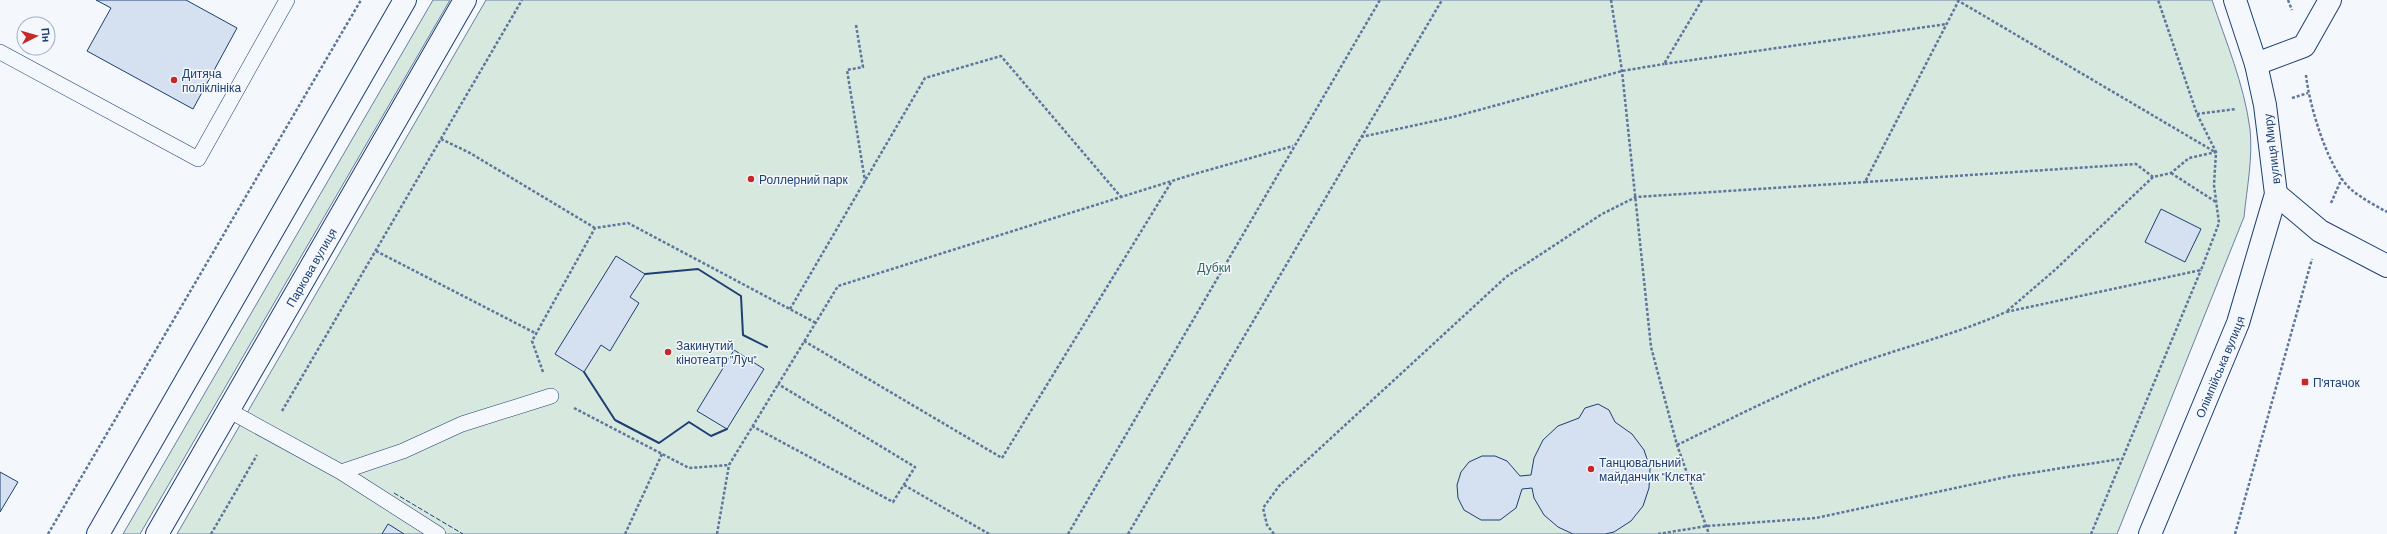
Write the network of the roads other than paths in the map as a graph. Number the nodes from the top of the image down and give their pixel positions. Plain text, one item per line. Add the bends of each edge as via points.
1 (287, 0) edge
2 (405, 0) edge
3 (465, 0) edge
4 (2235, 0) edge
5 (2330, 0) edge
6 (0, 52) edge
7 (2256, 64) junction
8 (2276, 194) junction
9 (2387, 266) edge
10 (551, 396) road end
11 (228, 410) junction
12 (341, 472) junction
13 (98, 534) edge
14 (157, 534) edge
15 (438, 534) edge
16 (2150, 534) edge

1 - 6 lane via 198,159
2 - 13 street
3 - 11 street, Паркова вулиця
4 - 7 street, вулиця Миру
5 - 7 street via 2304,46
7 - 8 street, вулиця Миру via 2266,105
8 - 9 street, вулиця Миру via 2320,231
8 - 16 street, Олімпійська вулиця via 2238,323
10 - 12 lane via 462,424 403,451
11 - 12 lane
11 - 14 street, Паркова вулиця
12 - 15 lane

